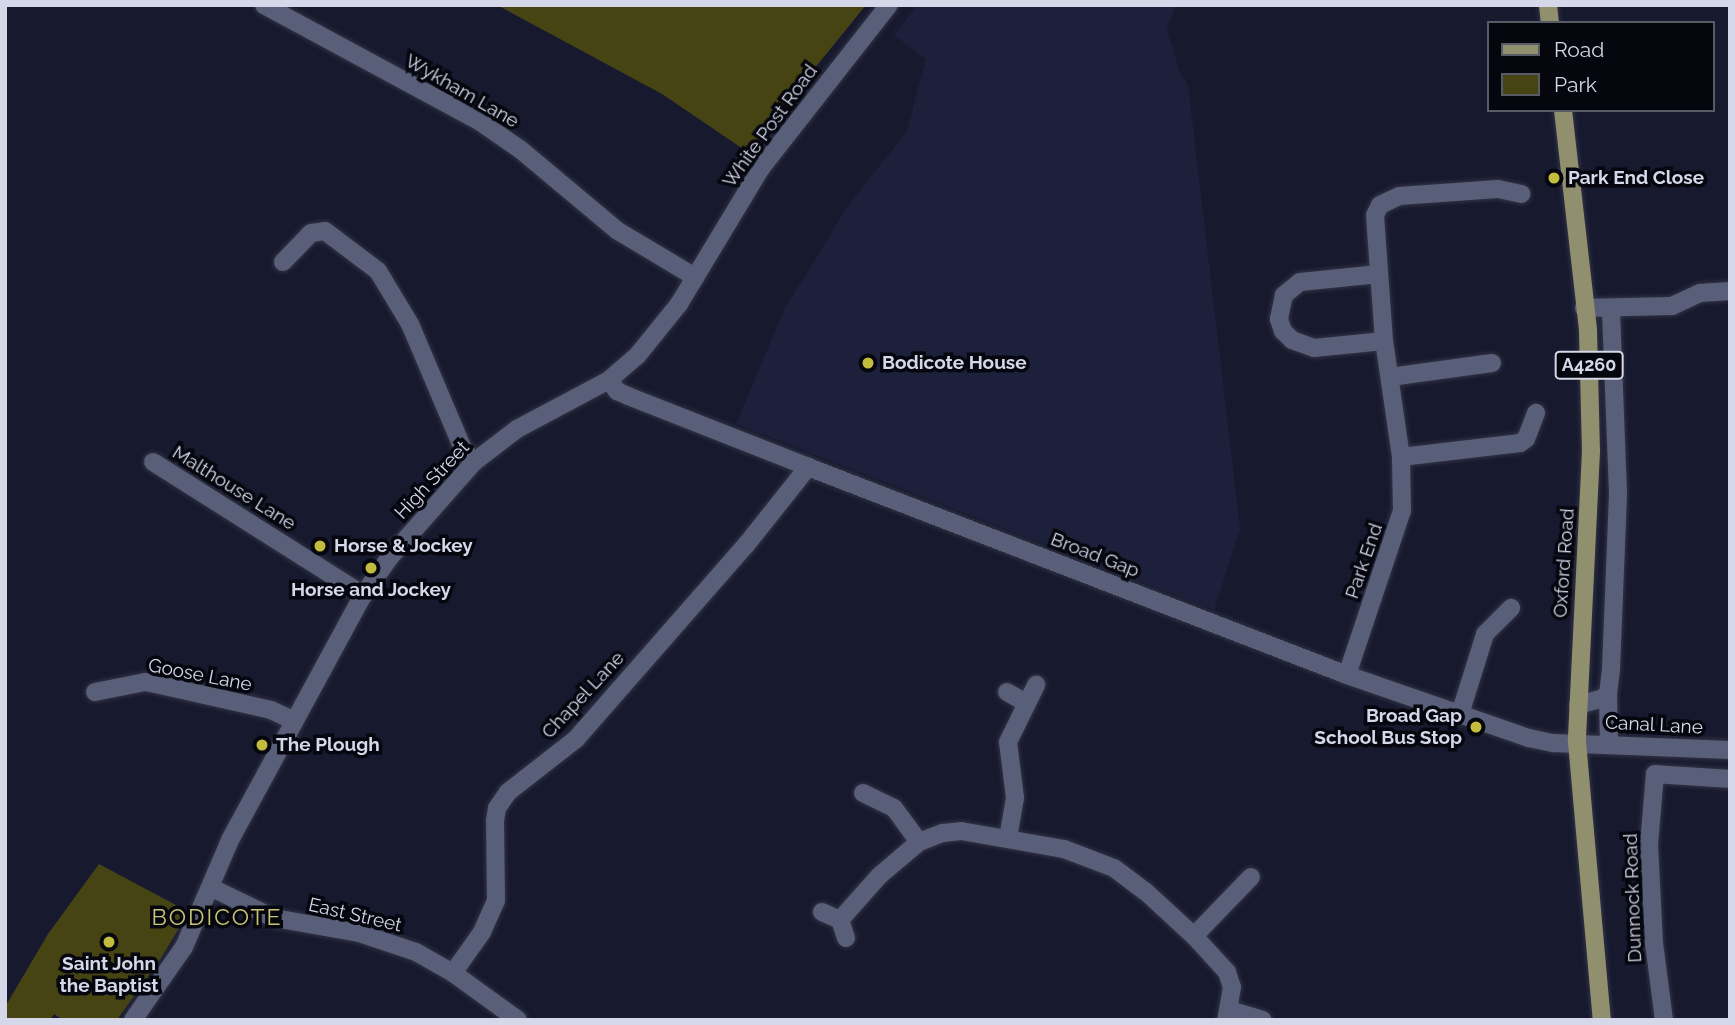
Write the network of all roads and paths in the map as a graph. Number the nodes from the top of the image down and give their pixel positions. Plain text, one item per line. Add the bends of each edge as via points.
1 (264, 5) edge
2 (889, 5) edge
3 (1563, 112) edge
4 (1521, 194) dead end
5 (283, 262) dead end
6 (1379, 274) junction
7 (695, 277) junction
8 (1730, 291) edge
9 (1611, 307) junction
10 (1584, 308) junction
11 (1384, 341) junction
12 (1492, 363) dead end
13 (1390, 377) junction
14 (609, 380) junction
15 (1536, 413) dead end
16 (1401, 457) junction
17 (153, 462) dead end
18 (474, 462) junction
19 (808, 467) junction
20 (363, 594) junction
21 (1511, 608) dead end
22 (1347, 675) junction
23 (1036, 685) dead end
24 (95, 692) dead end
25 (1007, 692) dead end
26 (1608, 694) junction
27 (1026, 703) junction
28 (1578, 705) junction
29 (1460, 713) junction
30 (295, 721) junction
31 (1577, 742) junction
32 (1609, 744) junction
33 (1730, 750) edge
34 (1730, 779) edge
35 (863, 793) dead end
36 (1008, 838) junction
37 (919, 842) junction
38 (1251, 877) dead end
39 (212, 888) junction
40 (822, 912) dead end
41 (840, 920) junction
42 (1194, 936) junction
43 (846, 938) dead end
44 (453, 973) junction
45 (1228, 1015) edge
46 (133, 1020) edge
47 (517, 1020) edge
48 (1262, 1020) edge
49 (1602, 1020) edge
50 (1664, 1020) edge

1 - 7 street, Wykham Lane via 482,123 618,231
2 - 7 street, White Post Road via 761,168
3 - 10 main road, Oxford Road / A4260
4 - 6 street, Park End via 1498,189 1388,200 1375,215
5 - 18 street via 311,233 325,231 378,271 410,324 463,449
6 - 11 street, Park End
6 - 11 street via 1300,282 1284,295 1279,319 1292,340 1314,348
7 - 14 street, High Street via 663,327
8 - 9 street via 1700,293 1672,306
9 - 10 street
9 - 26 street via 1618,493
10 - 28 main road, Oxford Road / A4260 via 1591,451
11 - 13 street, Park End
12 - 13 street
13 - 16 street, Park End
14 - 18 street, High Street via 517,429
14 - 19 street, Broad Gap via 628,396
15 - 16 street via 1520,443
16 - 22 street, Park End via 1399,527
17 - 20 street, Malthouse Lane
18 - 20 street, High Street
19 - 22 street, Broad Gap
19 - 44 street, Chapel Lane via 576,739 508,792 495,821 496,901 482,932
20 - 30 street, High Street
21 - 29 street via 1485,634
22 - 29 street, Broad Gap
23 - 27 street
24 - 30 street, Goose Lane via 145,682 271,710
25 - 27 street
26 - 28 street
26 - 32 street
27 - 36 street via 1008,742 1015,798
28 - 31 main road, Oxford Road / A4260
29 - 31 street, Broad Gap via 1529,738
30 - 39 street, High Street via 230,840
31 - 32 street, Canal Lane
31 - 49 main road, Oxford Road / A4260
32 - 33 street, Canal Lane
34 - 50 street, Dunnock Road via 1655,774 1649,845
35 - 37 street via 894,808
36 - 37 street via 961,831
36 - 42 street via 1064,849 1114,868
37 - 41 street via 878,876
38 - 42 street
39 - 44 street, East Street via 274,918 389,941
39 - 46 street, High Street via 180,954
40 - 41 street
41 - 43 street
42 - 45 street via 1227,972 1232,987
44 - 47 street, East Street
45 - 48 street

